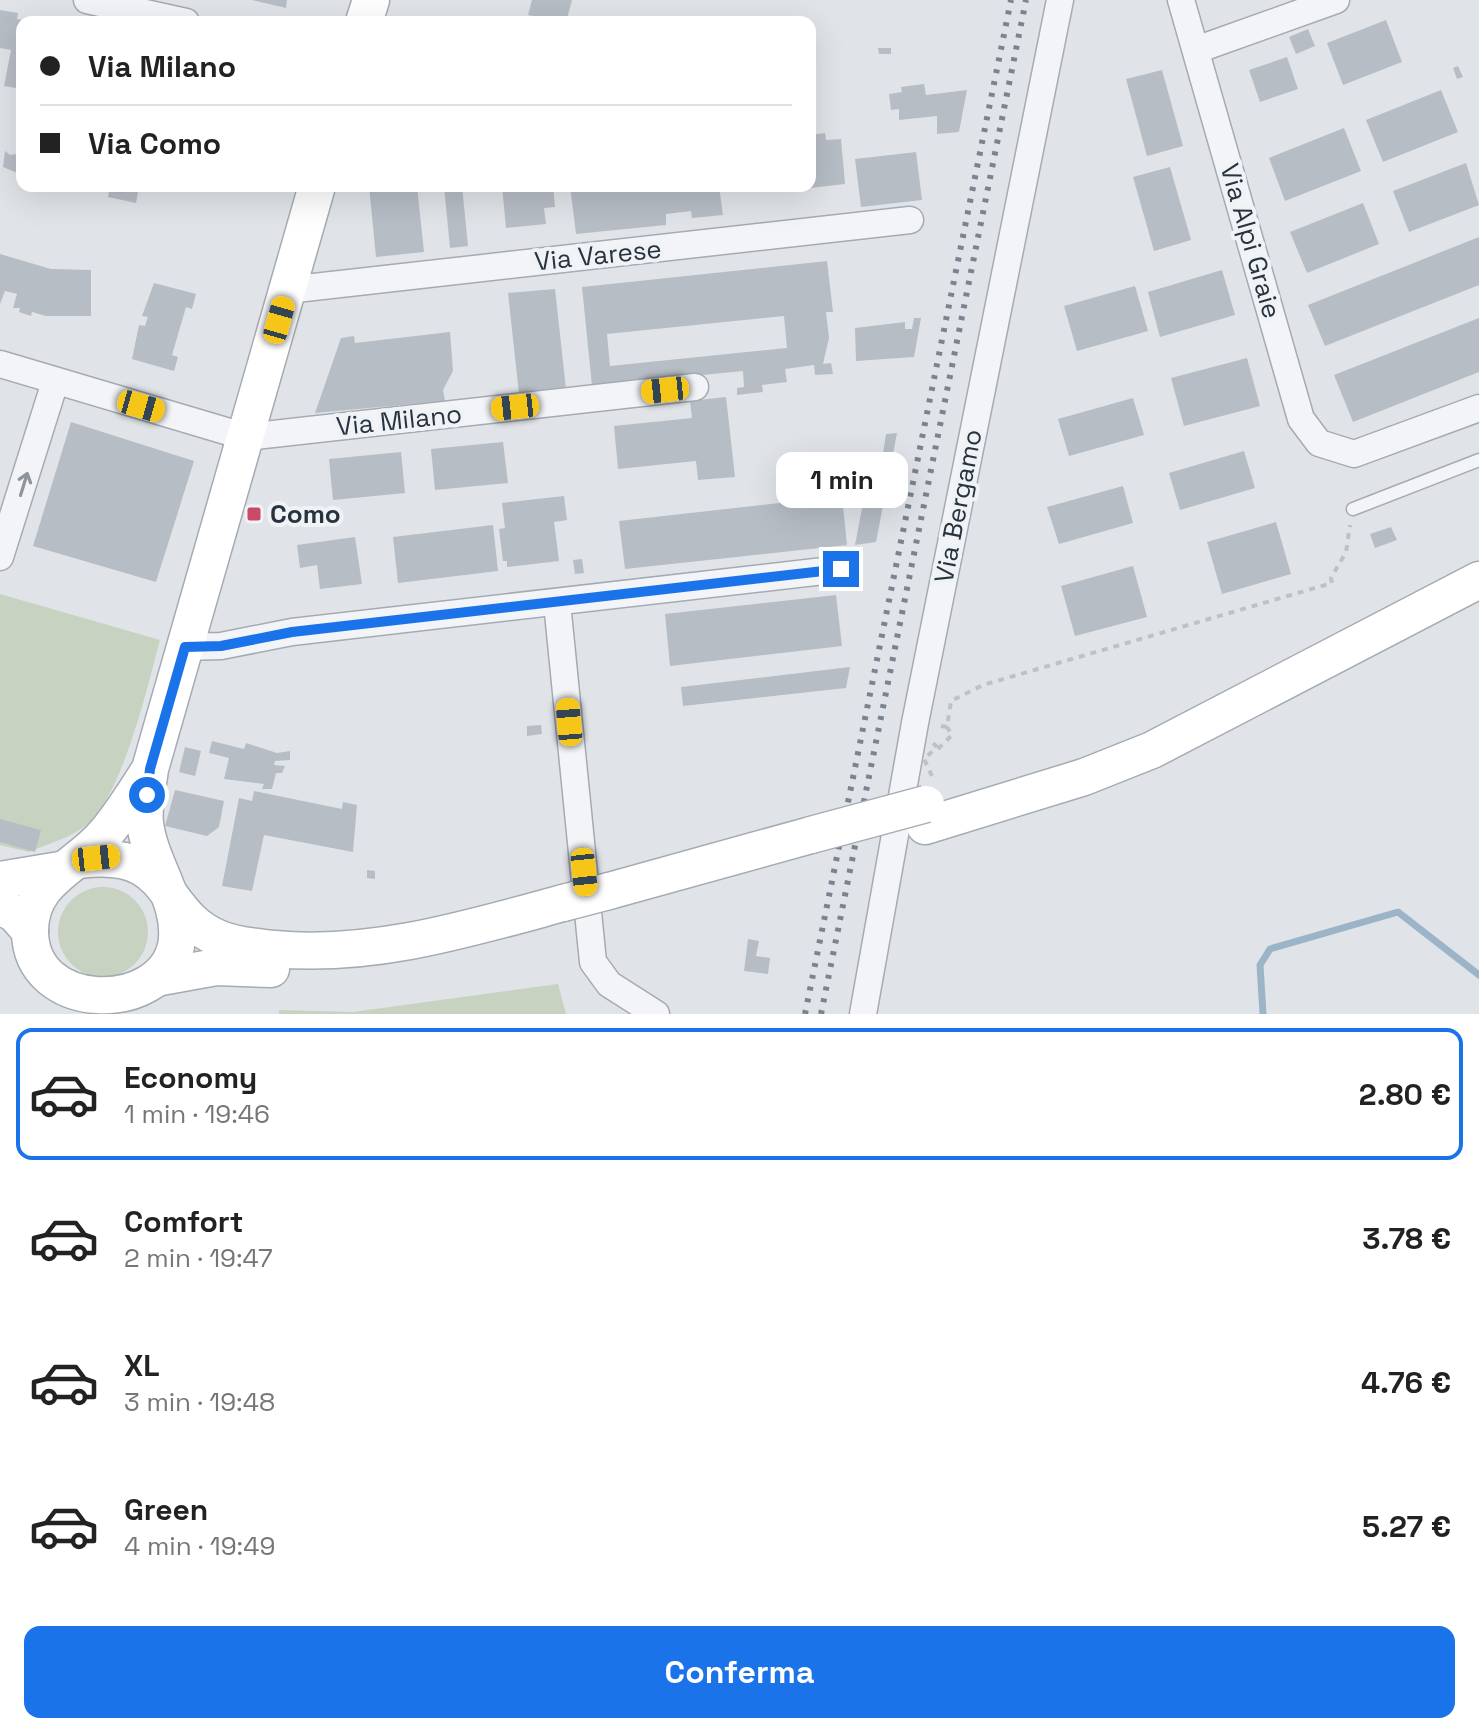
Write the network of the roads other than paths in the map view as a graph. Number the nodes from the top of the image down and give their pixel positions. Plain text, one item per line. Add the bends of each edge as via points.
1 (1060, 0) edge
2 (1181, 0) edge
3 (1336, 0) edge
4 (101, 1) edge
5 (162, 16) edge
6 (1196, 50) junction
7 (315, 192) edge
8 (910, 220) dead end
9 (287, 290) junction
10 (0, 364) edge
11 (55, 382) junction
12 (695, 387) dead end
13 (1479, 408) edge
14 (246, 437) junction
15 (1479, 460) edge
16 (1353, 509) road end
17 (0, 557) edge
18 (1479, 557) edge
19 (841, 569) dead end
20 (1479, 580) edge
21 (557, 603) junction
22 (185, 647) junction
23 (150, 769) junction
24 (929, 806) junction
25 (70, 865) junction
26 (0, 880) edge
27 (165, 887) junction
28 (0, 906) edge
29 (564, 914) junction
30 (30, 931) junction
31 (161, 977) junction
32 (54, 998) edge
33 (116, 1008) edge
34 (656, 1014) edge
35 (863, 1014) edge

1 - 35 street, Via Bergamo via 915,723
2 - 6 street, Via Alpi Graie
3 - 6 street
4 - 5 street
6 - 13 street, Via Alpi Graie via 1301,419 1319,443 1354,454
7 - 9 main road
8 - 9 street, Via Varese
9 - 14 main road
10 - 11 street
11 - 14 street
17 -> 11 street
12 - 14 street, Via Milano
14 - 22 main road
15 - 16 lane
18 - 24 main road via 1181,714 1069,760
19 - 21 street
20 - 24 main road via 1152,750 1071,781
21 - 22 street
21 - 34 street via 593,962 609,984
22 - 23 main road
23 - 25 main road via 105,835
23 - 27 main road via 145,822
24 - 29 main road via 810,847
25 - 26 main road
25 - 27 main road via 112,856 142,866
25 - 30 main road via 44,887 33,908
27 - 29 main road via 199,927 222,940 295,951 409,942
27 - 31 main road via 177,917 176,949
28 - 30 main road
29 - 31 main road via 394,966 306,971 216,967
30 - 32 main road
31 - 33 main road
32 - 33 main road

